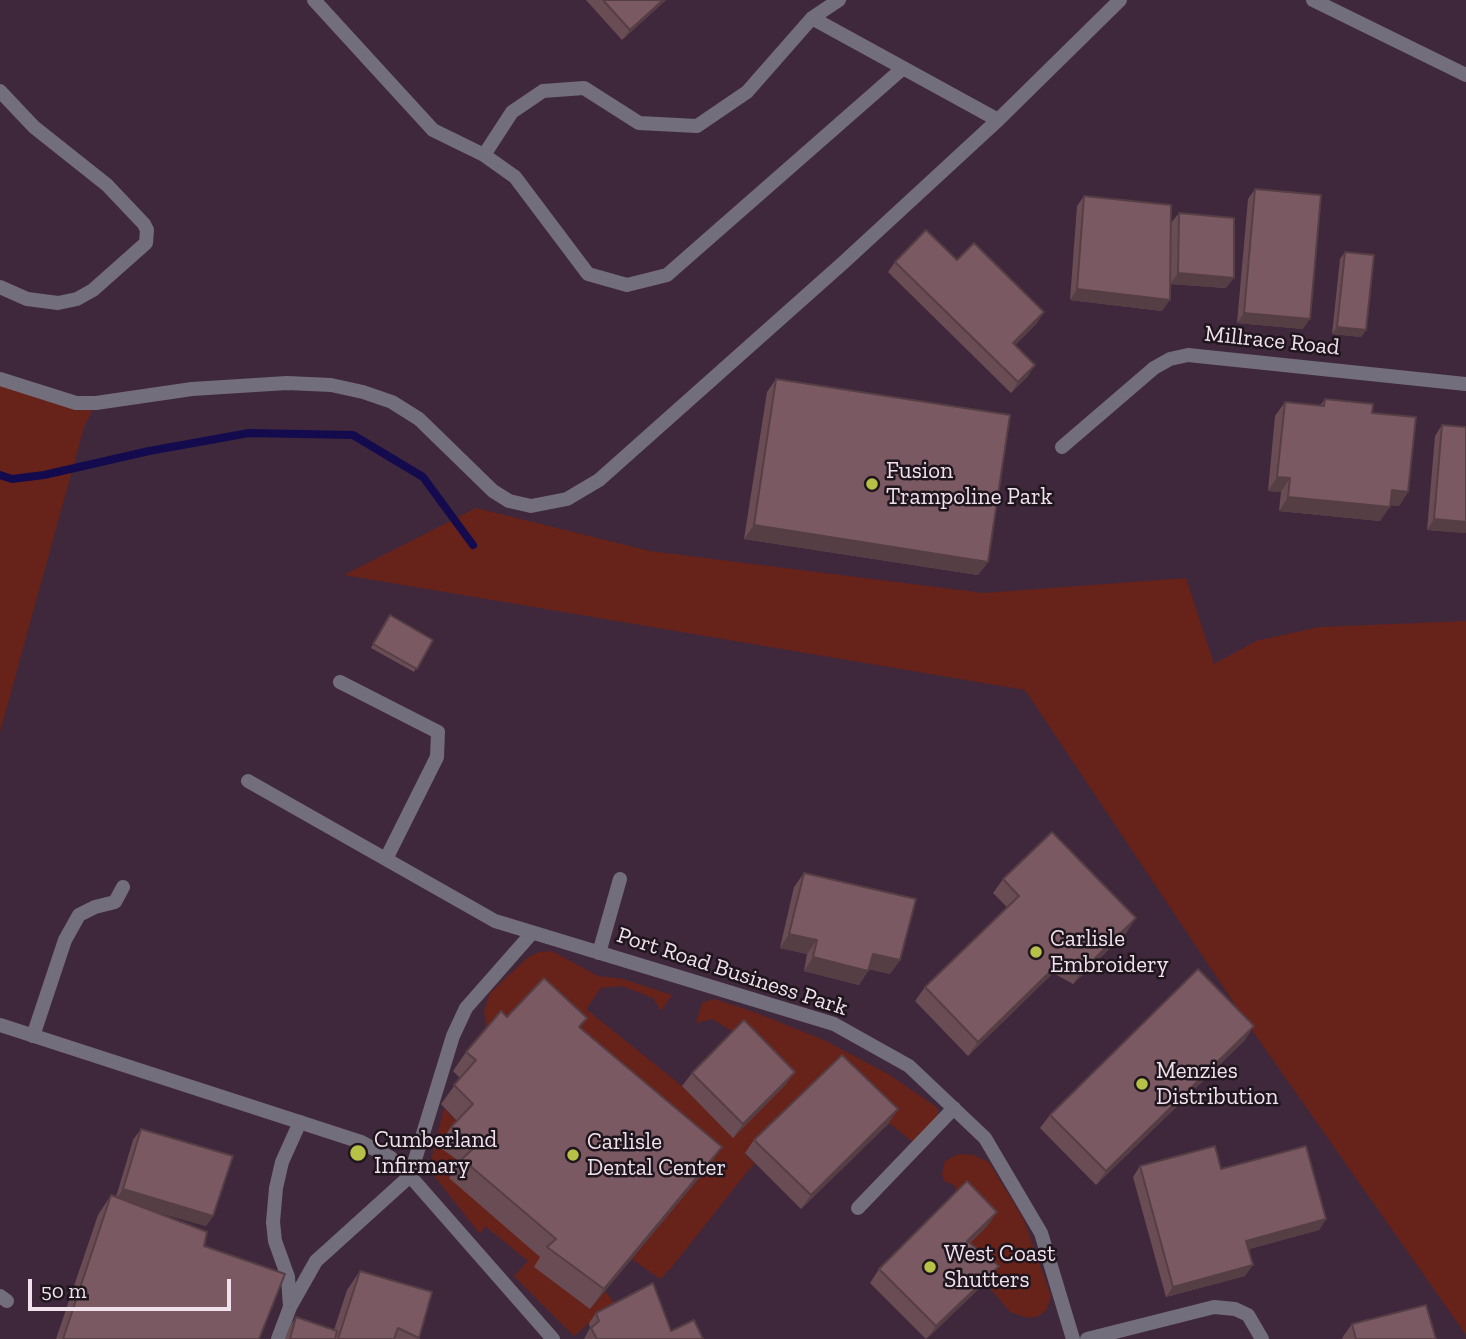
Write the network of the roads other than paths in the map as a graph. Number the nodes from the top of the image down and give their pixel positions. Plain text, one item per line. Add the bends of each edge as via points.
1 (314, 0) edge
2 (838, 0) edge
3 (1120, 0) edge
4 (1313, 0) edge
5 (812, 18) junction
6 (902, 69) junction
7 (1466, 75) edge
8 (0, 91) edge
9 (998, 120) junction
10 (484, 155) junction
11 (0, 287) edge
12 (0, 296) edge
13 (27, 299) junction
14 (0, 379) edge
15 (1466, 384) edge
16 (1062, 447) dead end
17 (340, 682) dead end
18 (248, 780) dead end
19 (386, 859) junction
20 (620, 879) dead end
21 (123, 887) dead end
22 (532, 933) junction
23 (599, 953) junction
24 (0, 1025) edge
25 (33, 1036) junction
26 (954, 1108) junction
27 (300, 1122) junction
28 (410, 1176) junction
29 (858, 1208) dead end
30 (290, 1307) junction
31 (278, 1339) edge
32 (553, 1339) edge
33 (1073, 1339) edge
34 (1087, 1339) edge
35 (1262, 1339) edge

1 - 10 street via 433,130
2 - 5 street
3 - 9 street
4 - 7 street
5 - 6 street
5 - 10 street via 747,92 697,126 639,123 584,88 543,91 512,112
6 - 9 street
6 - 10 street via 667,275 627,285 588,274 515,177
8 - 13 street via 34,127 107,185 147,230 146,243 93,290 58,303
9 - 14 street via 599,480 567,499 531,506 509,500 493,491 419,419 392,402 331,385 192,389 76,403
11 - 13 street
12 - 13 street
15 - 16 street, Millrace Road via 1188,355 1154,368
17 - 19 street via 438,732 437,757
18 - 19 street, Port Road Business Park
19 - 22 street, Port Road Business Park via 495,920
20 - 23 street
21 - 25 street via 115,902 79,915 65,940
22 - 23 street, Port Road Business Park
22 - 28 street via 466,1008
23 - 26 street, Port Road Business Park via 834,1024 909,1066
24 - 25 street
25 - 27 street
26 - 29 street
26 - 33 street, Port Road Business Park via 985,1138 1041,1233
27 - 28 street via 361,1142 391,1158
27 - 30 street via 282,1162 273,1222 288,1277
28 - 30 street via 316,1261
28 - 32 street
30 - 31 street
34 - 35 street via 1214,1307 1248,1315

